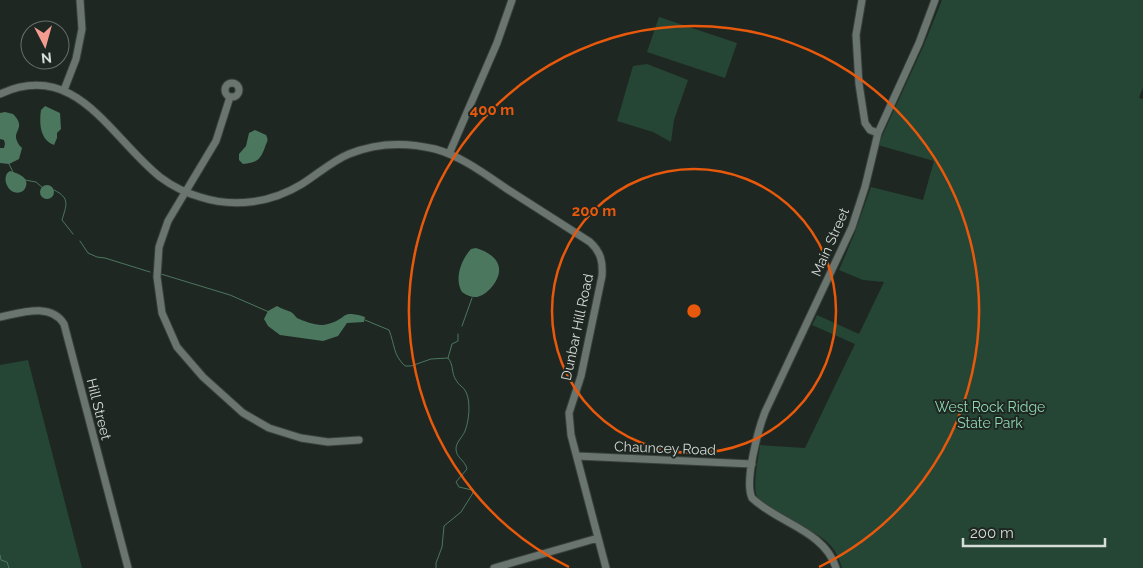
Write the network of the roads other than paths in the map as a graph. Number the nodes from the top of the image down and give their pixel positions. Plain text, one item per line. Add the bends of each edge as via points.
1 (80, 0) edge
2 (512, 0) edge
3 (862, 0) edge
4 (935, 0) edge
5 (64, 90) junction
6 (0, 94) edge
7 (230, 97) dead end
8 (878, 133) junction
9 (449, 154) junction
10 (186, 192) junction
11 (0, 317) edge
12 (359, 440) dead end
13 (577, 456) junction
14 (752, 464) junction
15 (598, 538) junction
16 (128, 568) edge
17 (494, 568) edge
18 (606, 568) edge
19 (836, 568) edge

1 - 5 street via 82,29
2 - 9 street
3 - 8 street via 856,35 859,84 865,123
4 - 8 street, Main Street
5 - 6 street via 30,85
5 - 10 street, Dunbar Hill Road via 90,108 160,177
7 - 10 street via 216,141
8 - 14 street, Main Street via 852,227 765,412
9 - 10 street, Dunbar Hill Road via 408,145 365,149 338,160 291,190 256,201 221,202
9 - 13 street, Dunbar Hill Road via 590,242 600,255 600,287 581,376 569,413 569,427
10 - 12 street via 168,221 159,247 157,277 162,313 177,347 203,377 243,413 268,428 328,442
11 - 16 street, Hill Street via 46,311 64,324
13 - 14 street, Chauncey Road
13 - 15 street, Dunbar Hill Road
14 - 19 street, Main Street via 750,494 753,500 821,544 831,554
15 - 17 street
15 - 18 street, Dunbar Hill Road

